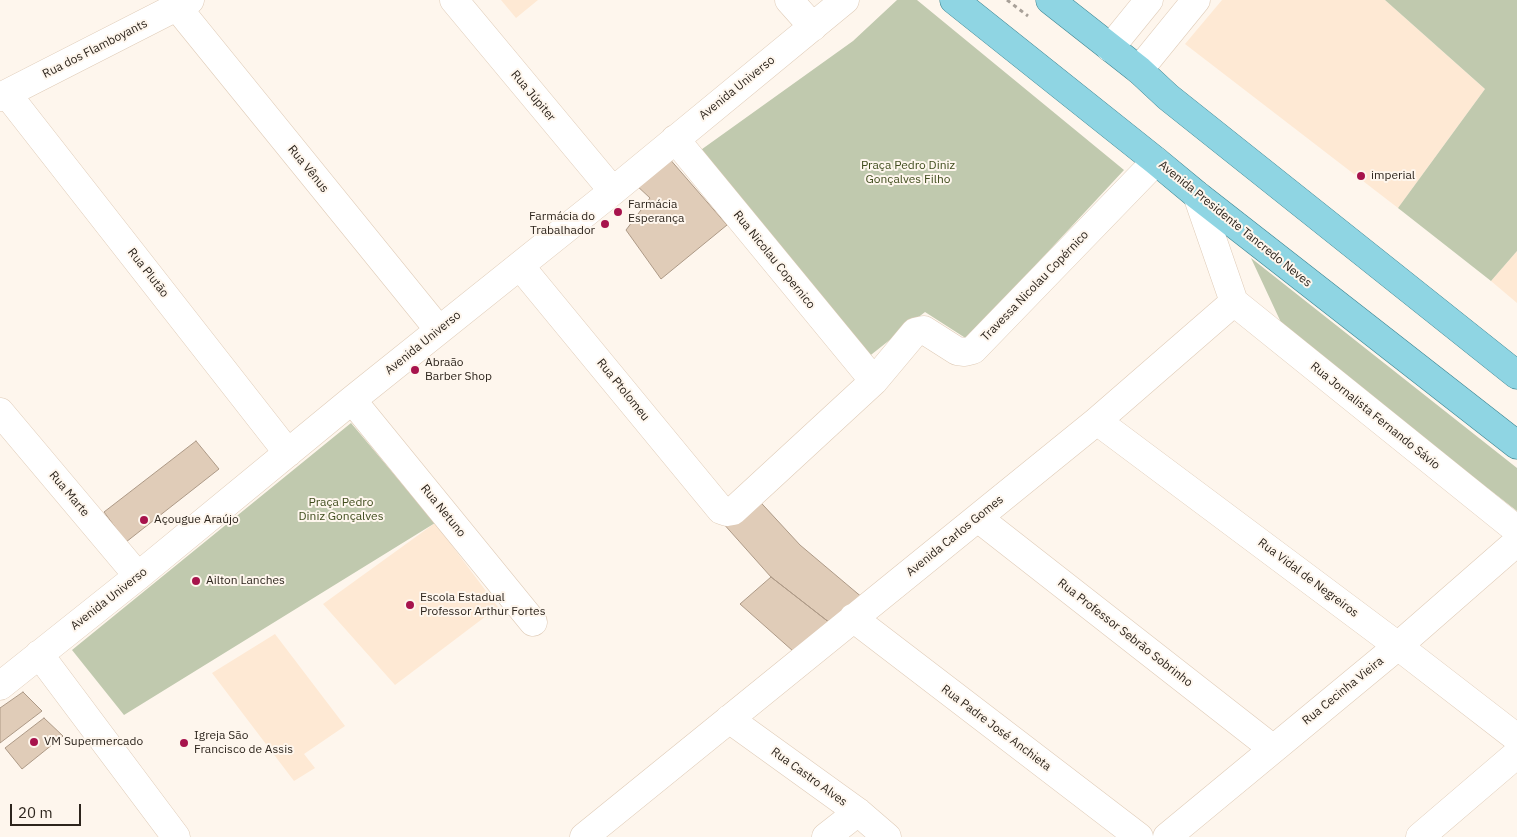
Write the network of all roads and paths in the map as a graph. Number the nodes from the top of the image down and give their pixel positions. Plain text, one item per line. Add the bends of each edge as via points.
1 (454, 0) edge
2 (789, 0) edge
3 (845, 0) edge
4 (954, 0) edge
5 (1050, 0) edge
6 (1149, 0) edge
7 (1196, 0) edge
8 (184, 3) edge
9 (813, 27) junction
10 (1110, 48) junction
11 (1139, 70) junction
12 (4, 96) edge
13 (675, 139) junction
14 (1156, 161) junction
15 (613, 191) junction
16 (1197, 195) junction
17 (520, 266) junction
18 (1234, 302) junction
19 (439, 330) junction
20 (1517, 375) edge
21 (874, 381) junction
22 (352, 400) junction
23 (1472, 410) junction
24 (0, 412) edge
25 (1097, 421) junction
26 (1517, 433) edge
27 (1517, 445) edge
28 (288, 453) junction
29 (727, 512) joint
30 (978, 518) junction
31 (1517, 530) edge
32 (1517, 542) edge
33 (138, 576) junction
34 (853, 618) junction
35 (533, 622) dead end
36 (1398, 646) junction
37 (39, 654) junction
38 (0, 686) edge
39 (729, 719) junction
40 (1517, 738) edge
41 (1272, 748) junction
42 (1517, 754) edge
43 (858, 812) junction
44 (176, 837) edge
45 (584, 837) edge
46 (826, 837) edge
47 (887, 837) edge
48 (1139, 837) edge
49 (1167, 837) edge
50 (1420, 837) edge

1 - 15 street, Rua Júpiter
2 - 9 street
3 - 9 street, Avenida Universo
4 - 14 main road, Avenida Presidente Tancredo Neves
5 - 10 main road
6 - 10 street
7 - 11 street
8 - 12 street, Rua dos Flamboyants
8 - 19 street, Rua Vênus
9 - 13 street, Avenida Universo
10 - 11 main road
11 - 20 main road via 1168,97
12 - 28 street, Rua Plutão
13 - 15 street, Avenida Universo
13 - 21 street, Rua Nicolau Copernico
14 - 16 main road, Avenida Presidente Tancredo Neves
14 - 21 street, Travessa Nicolau Copérnico via 973,350 957,351 920,330
15 - 17 street, Avenida Universo
16 - 18 street
16 - 23 main road, Avenida Presidente Tancredo Neves
17 - 19 street, Avenida Universo
17 - 29 street, Rua Ptolomeu via 721,510
18 - 25 street, Avenida Carlos Gomes
18 - 31 street, Rua Jornalista Fernando Sávio
19 - 22 street, Avenida Universo
21 - 29 street, Travessa Nicolau Copérnico via 733,511
22 - 28 street, Avenida Universo
22 - 35 street, Rua Netuno
23 - 26 main road
23 - 27 main road, Avenida Presidente Tancredo Neves
24 - 33 street, Rua Marte
25 - 30 street, Avenida Carlos Gomes
25 - 36 street, Rua Vidal de Negreiros
28 - 33 street, Avenida Universo
30 - 34 street, Avenida Carlos Gomes
30 - 41 street, Rua Professor Sebrão Sobrinho
32 - 36 street, Rua Cecinha Vieira
33 - 37 street, Avenida Universo
34 - 39 street, Avenida Carlos Gomes
34 - 48 street, Rua Padre José Anchieta
36 - 40 street, Rua Vidal de Negreiros
36 - 41 street, Rua Cecinha Vieira
37 - 38 street, Avenida Universo
37 - 44 street
39 - 43 street, Rua Castro Alves
39 - 45 street, Avenida Carlos Gomes
41 - 49 street, Rua Cecinha Vieira
42 - 50 street
43 - 46 street
43 - 47 street, Rua Castro Alves

